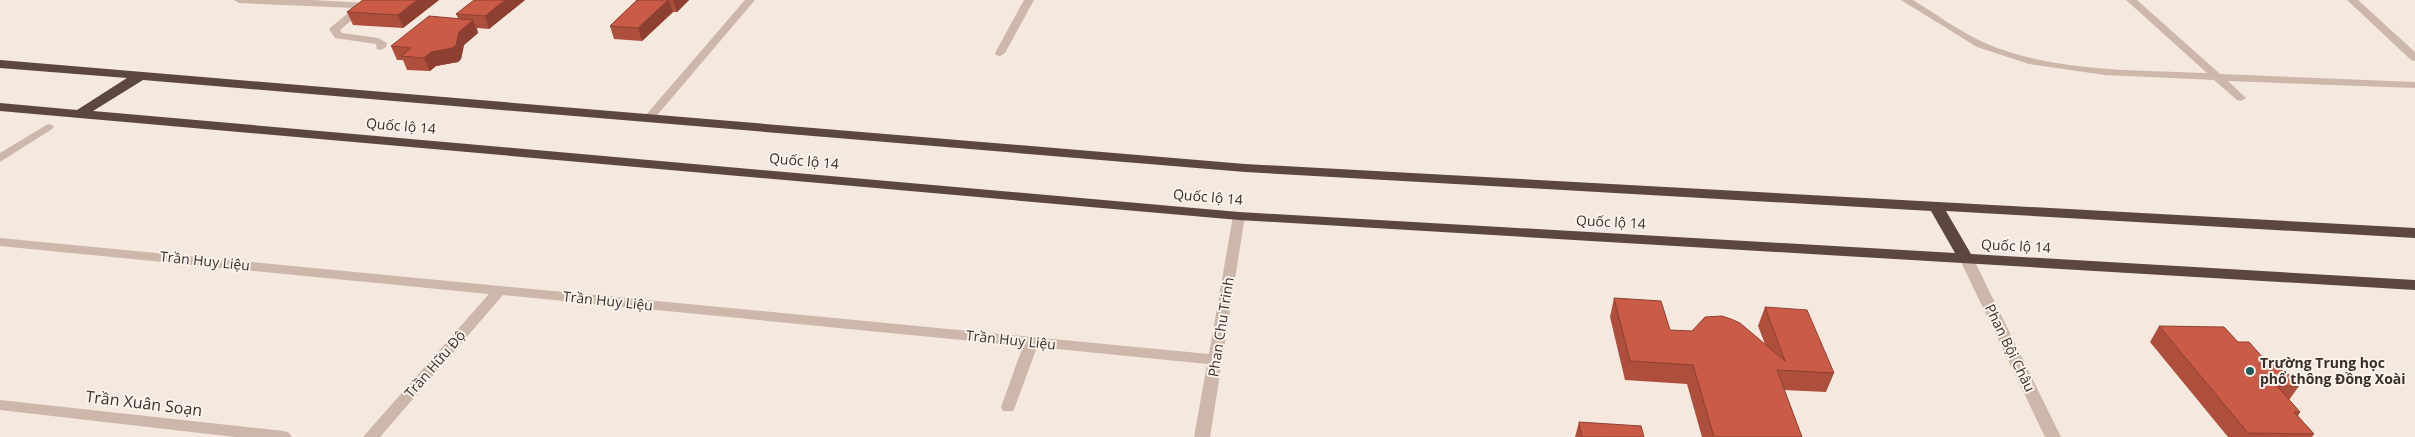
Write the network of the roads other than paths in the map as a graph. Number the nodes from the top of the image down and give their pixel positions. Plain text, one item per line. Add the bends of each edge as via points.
1 (239, 0) edge
2 (750, 0) edge
3 (1029, 0) edge
4 (1906, 0) edge
5 (2131, 0) edge
6 (2352, 0) edge
7 (367, 2) edge
8 (381, 47) dead end
9 (1000, 53) dead end
10 (2415, 58) edge
11 (0, 64) edge
12 (142, 75) junction
13 (2218, 77) junction
14 (2415, 85) edge
15 (2241, 98) dead end
16 (0, 107) edge
17 (79, 114) junction
18 (649, 118) junction
19 (48, 127) dead end
20 (0, 158) edge
21 (1936, 207) junction
22 (1239, 216) junction
23 (2415, 233) edge
24 (0, 242) edge
25 (1966, 260) junction
26 (2415, 285) edge
27 (500, 290) junction
28 (1032, 342) junction
29 (1216, 360) junction
30 (0, 404) edge
31 (1008, 407) dead end
32 (284, 437) edge
33 (370, 437) edge
34 (1202, 437) edge
35 (2053, 437) edge

1 - 7 street
2 - 18 street
3 - 9 street
4 - 13 street via 1981,45 2034,62 2105,72
5 - 13 street
6 - 10 street
7 - 8 street via 334,30 339,36 378,41 382,43
11 - 12 highway, Quốc lộ 14
12 - 17 highway
12 - 18 highway, Quốc lộ 14
13 - 14 street
13 - 15 street
16 - 17 highway, Quốc lộ 14
17 - 22 highway, Quốc lộ 14
18 - 21 highway, Quốc lộ 14 via 1245,168
19 - 20 street
21 - 23 highway, Quốc lộ 14
21 - 25 highway
22 - 25 highway, Quốc lộ 14
22 - 29 street, Phan Chu Trinh
24 - 27 street, Trần Huy Liệu
25 - 26 highway, Quốc lộ 14
25 - 35 street, Phan Bội Châu
27 - 28 street, Trần Huy Liệu
27 - 33 street, Trần Hữu Độ
28 - 29 street, Trần Huy Liệu
28 - 31 street
29 - 34 street, Phan Chu Trinh
30 - 32 street, Trần Xuân Soạn

